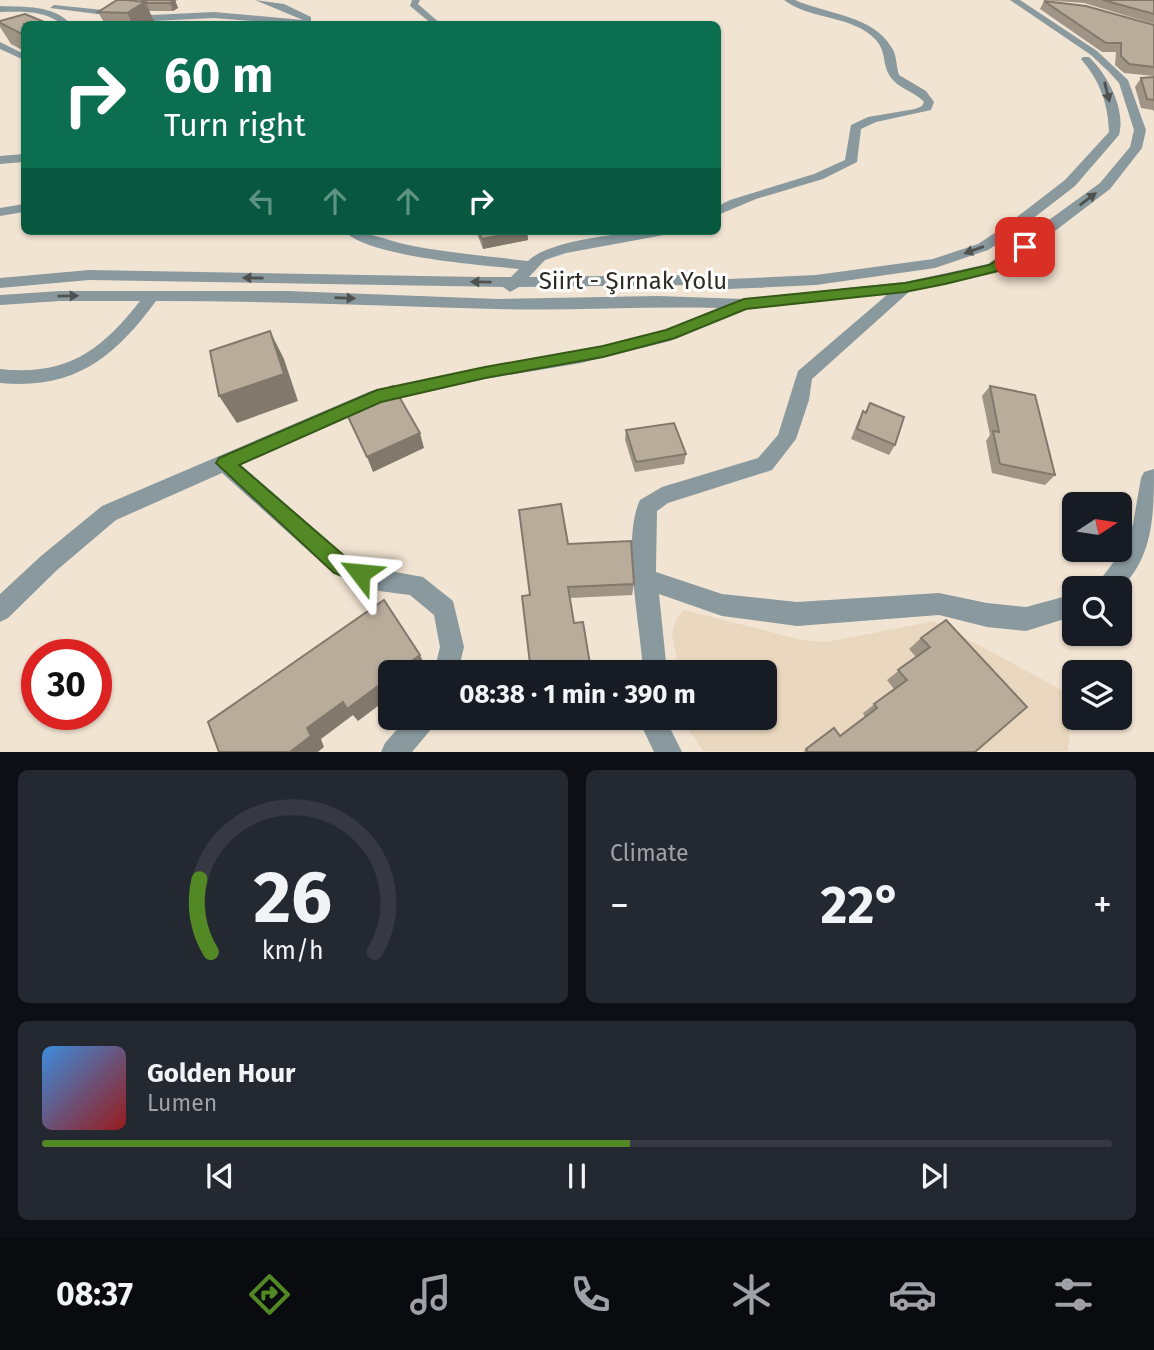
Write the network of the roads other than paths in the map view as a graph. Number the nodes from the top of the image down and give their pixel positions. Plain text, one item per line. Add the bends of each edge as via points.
1 (259, 0) edge
2 (416, 0) edge
3 (788, 0) edge
4 (1011, 0) edge
5 (1037, 4) dead end
6 (52, 6) edge
7 (0, 9) edge
8 (64, 21) edge
9 (283, 21) edge
10 (312, 21) edge
11 (433, 21) edge
12 (12, 38) edge
13 (0, 43) edge
14 (21, 55) edge
15 (21, 158) edge
16 (0, 160) edge
17 (21, 208) edge
18 (721, 210) edge
19 (0, 212) edge
20 (357, 235) edge
21 (642, 235) edge
22 (531, 266) junction
23 (514, 282) junction
24 (0, 283) edge
25 (729, 284) junction
26 (905, 288) junction
27 (152, 296) junction
28 (0, 300) edge
29 (498, 304) junction
30 (744, 304) junction
31 (0, 376) edge
32 (225, 463) junction
33 (1154, 477) edge
34 (1120, 576) edge
35 (646, 579) junction
36 (1062, 608) edge
37 (0, 610) edge
38 (449, 660) edge
39 (654, 660) edge
40 (414, 730) edge
41 (657, 730) edge
42 (394, 751) edge
43 (669, 751) edge

1 - 10 street
2 - 11 street via 413,4
3 - 18 street via 864,26 886,45 896,79 929,102 918,112 879,117 855,127 851,162 834,173 758,191
4 - 5 street
4 -> 25 street, Siirt - Şırnak Yolu via 1092,63 1103,79 1115,134 1070,183 982,247 935,263 816,280
26 -> 4 street, Siirt - Şırnak Yolu via 993,268 1105,186 1136,148 1140,130 1131,81
6 - 7 street
6 - 8 street
6 - 9 street via 152,18 214,15
12 - 13 street
13 - 14 street
15 - 16 street
17 - 19 street
20 - 22 street
21 - 22 street via 563,249 540,257
22 - 23 street
23 -> 24 street, Siirt - Şırnak Yolu via 89,275
23 - 25 street, Siirt - Şırnak Yolu via 687,280
23 - 29 street
25 - 30 street
26 - 30 street, Siirt - Şırnak Yolu
26 - 35 street via 804,376 786,439 765,464 662,496 647,506 643,524
28 -> 27 street, Siirt - Şırnak Yolu
27 -> 29 street, Siirt - Şırnak Yolu
27 - 31 street via 134,321 82,366 24,381
29 - 30 street, Siirt - Şırnak Yolu
30 - 32 street via 670,335 377,396
32 - 37 street via 109,513
32 - 38 street via 341,566 380,580 415,585 445,609 452,647
33 - 34 street via 1150,478 1140,537
35 - 36 street via 722,605 797,614 939,604 1026,619
35 - 39 street
40 - 42 street
41 - 43 street

